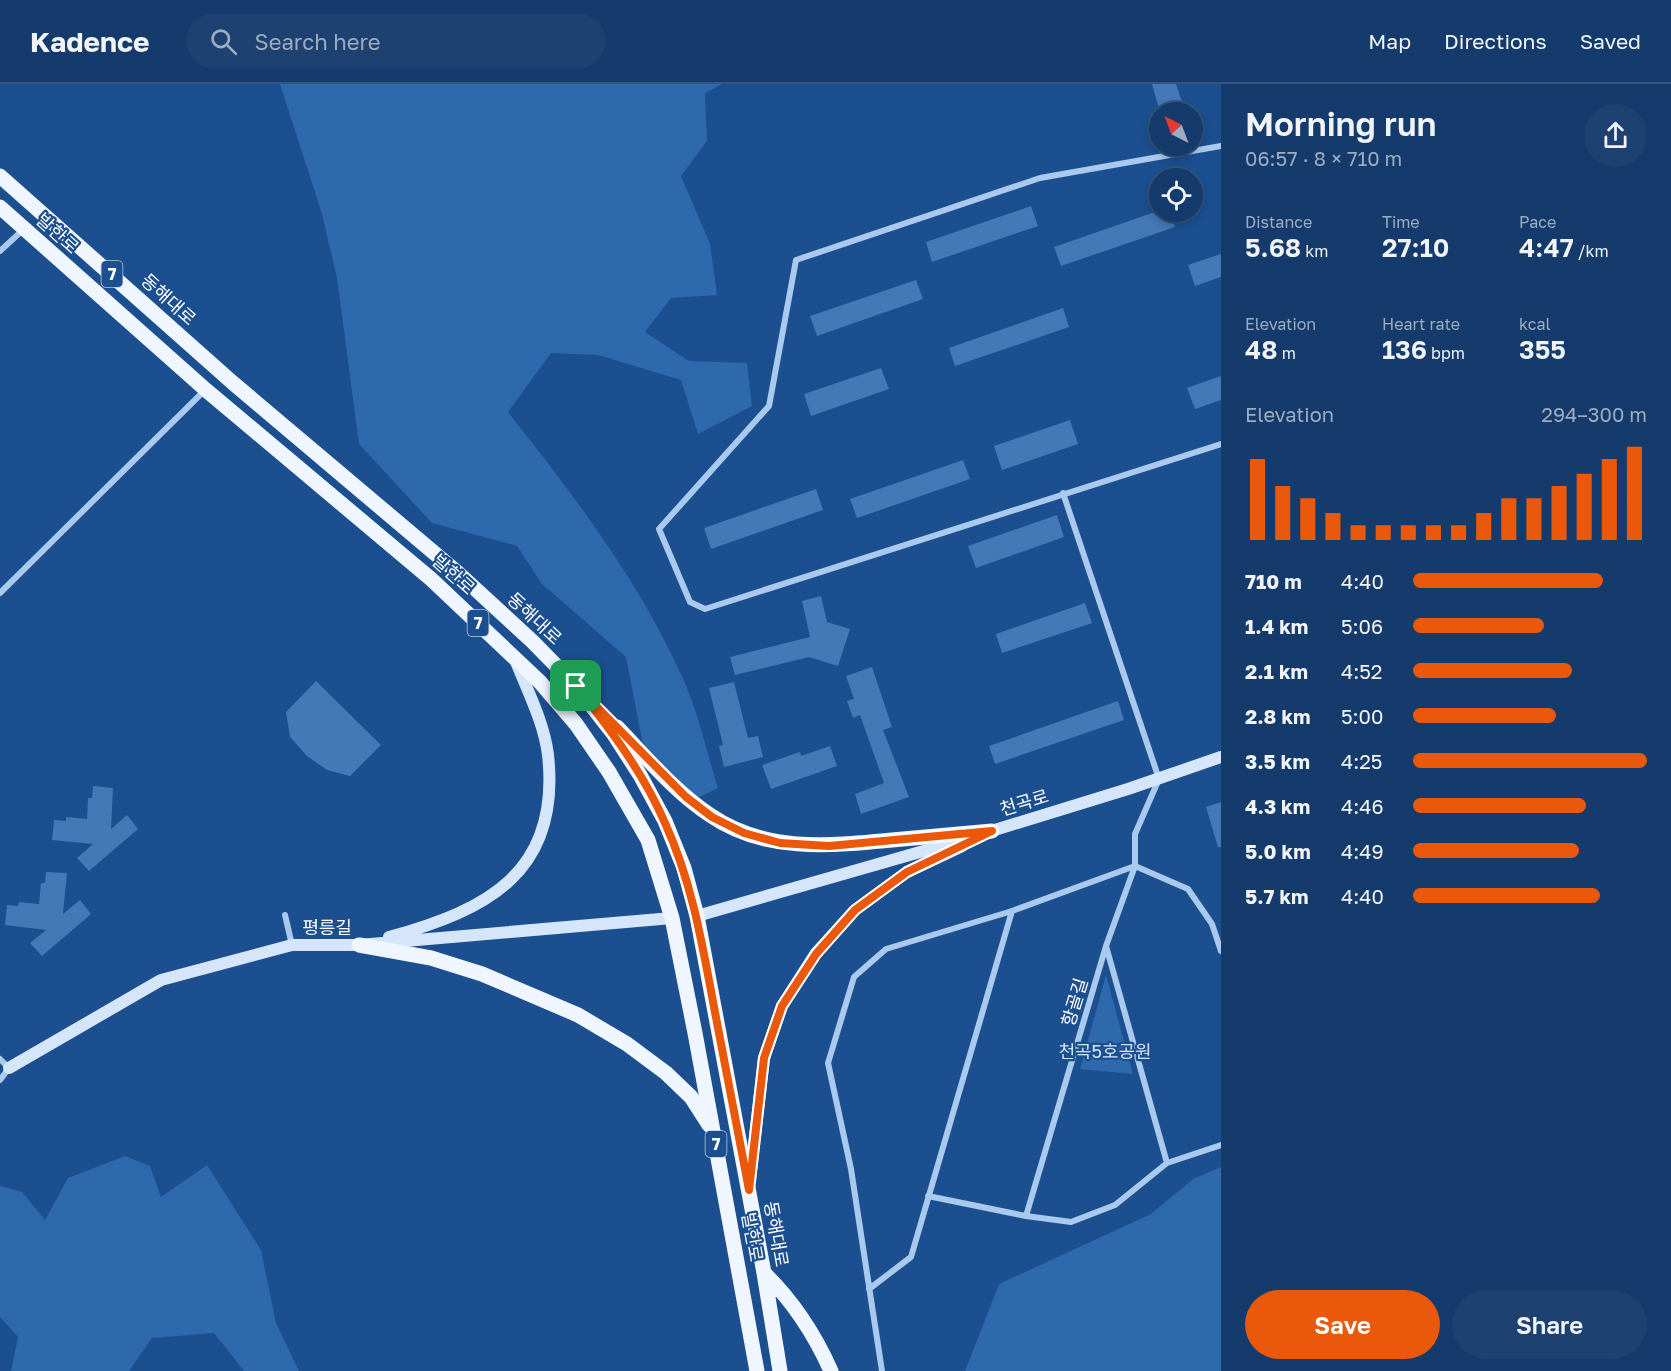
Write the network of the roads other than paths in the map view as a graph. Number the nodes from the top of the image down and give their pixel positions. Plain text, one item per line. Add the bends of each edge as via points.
1 (1221, 146) edge
2 (0, 176) edge
3 (0, 207) edge
4 (24, 229) junction
5 (0, 251) edge
6 (222, 373) junction
7 (206, 390) junction
8 (1221, 444) edge
9 (1063, 493) junction
10 (0, 593) edge
11 (514, 658) junction
12 (576, 686) junction
13 (1221, 757) edge
14 (1159, 779) junction
15 (992, 831) junction
16 (1135, 866) junction
17 (1012, 911) junction
18 (285, 915) dead end
19 (697, 916) junction
20 (672, 918) junction
21 (292, 945) junction
22 (358, 945) junction
23 (1106, 946) junction
24 (1221, 951) edge
25 (4, 1063) edge
26 (0, 1080) edge
27 (714, 1134) junction
28 (1221, 1145) edge
29 (1167, 1162) junction
30 (749, 1190) junction
31 (928, 1196) junction
32 (1026, 1216) junction
33 (764, 1273) junction
34 (869, 1288) junction
35 (752, 1340) junction
36 (749, 1371) edge
37 (757, 1371) edge
38 (780, 1371) edge
39 (831, 1371) edge
40 (882, 1371) edge

1 - 9 street via 1040,178 796,260 769,406 659,529 690,602 705,609
2 - 6 main road, 동해대로 / 7
3 - 4 main road, 발한로 / 7
4 - 5 street
4 - 7 main road, 발한로 / 7
6 - 7 main road
6 - 12 main road, 동해대로 / 7 via 458,573
7 - 10 street
7 - 11 main road, 발한로 / 7 via 431,579
8 - 9 street
9 - 14 street
11 - 20 main road, 발한로 / 7 via 576,724 609,772 648,840
11 - 22 street via 536,709 548,753 549,797 542,834 524,863 496,893 465,912
12 - 15 main road via 686,797 712,817 744,833 780,843 829,846
12 - 19 main road, 동해대로 / 7 via 613,733 660,812 684,868
13 - 14 street, 천곡로
14 - 15 street, 천곡로
14 - 16 street, 항골길 via 1135,834
15 - 19 street, 천곡로
15 - 30 street via 907,872 855,910 816,954 782,1006 764,1058
16 - 17 street
16 - 23 street, 항골길
16 - 24 street via 1188,889 1212,924
17 - 31 street
17 - 34 street via 886,949 854,977 828,1063 851,1169
18 - 21 street
19 - 20 main road
19 - 30 main road, 동해대로 / 7
20 - 22 street, 평릉길
20 - 27 main road, 발한로 / 7
21 - 22 street, 평릉길
21 - 25 street, 평릉길 via 161,980
22 - 27 main road via 432,958 472,970 578,1015 666,1073 691,1097
23 - 29 street
23 - 32 street, 항골길
25 - 26 street, 평릉길
27 - 35 main road, 발한로 / 7
28 - 29 street
29 - 32 street via 1115,1205 1071,1222
30 - 33 main road, 동해대로 / 7
31 - 32 street
31 - 34 street via 911,1257
33 - 38 main road, 동해대로 / 7
33 - 39 main road via 796,1307
34 - 40 street
35 - 36 street
35 - 37 main road, 발한로 / 7

